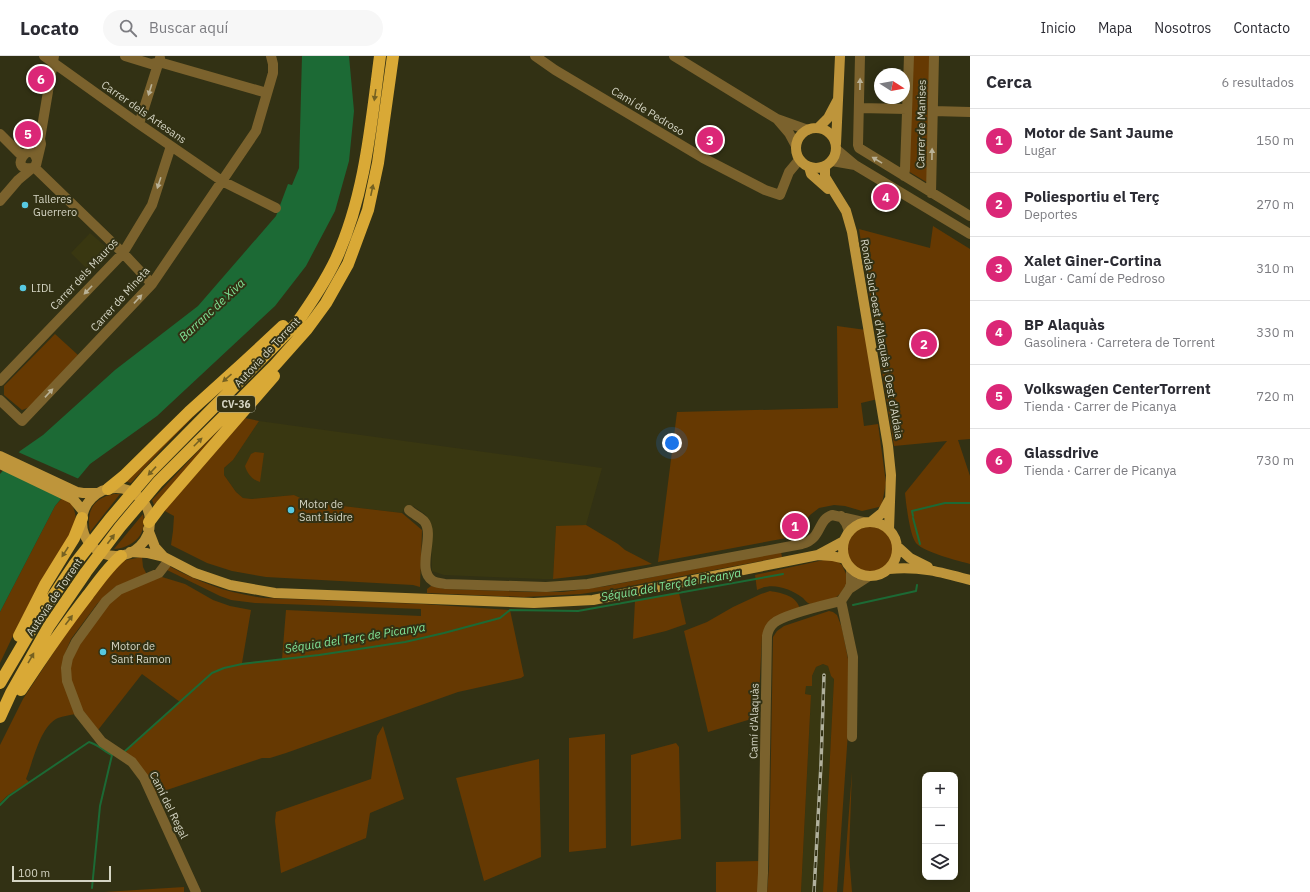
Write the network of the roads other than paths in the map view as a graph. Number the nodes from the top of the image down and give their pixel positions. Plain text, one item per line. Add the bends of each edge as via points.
1 (44, 56) edge
2 (125, 56) edge
3 (271, 56) edge
4 (380, 56) edge
5 (393, 56) edge
6 (535, 56) edge
7 (674, 56) edge
8 (840, 56) edge
9 (860, 56) edge
10 (909, 56) edge
11 (934, 56) edge
12 (54, 59) edge
13 (159, 59) edge
14 (267, 93) junction
15 (838, 100) junction
16 (859, 108) junction
17 (907, 109) junction
18 (933, 111) junction
19 (970, 112) edge
20 (777, 119) junction
21 (139, 124) junction
22 (813, 129) junction
23 (0, 134) edge
24 (171, 146) junction
25 (796, 146) junction
26 (836, 147) junction
27 (799, 160) junction
28 (29, 162) junction
29 (828, 164) junction
30 (854, 165) junction
31 (809, 167) junction
32 (44, 176) junction
33 (904, 176) junction
34 (18, 180) junction
35 (222, 181) junction
36 (931, 193) junction
37 (835, 195) junction
38 (0, 201) edge
39 (276, 208) dead end
40 (368, 210) junction
41 (352, 216) junction
42 (970, 216) edge
43 (970, 234) edge
44 (123, 253) junction
45 (152, 284) junction
46 (0, 380) edge
47 (0, 400) edge
48 (0, 456) edge
49 (0, 464) edge
50 (108, 490) junction
51 (891, 492) junction
52 (75, 495) junction
53 (409, 510) dead end
54 (83, 515) junction
55 (841, 516) junction
56 (149, 522) junction
57 (868, 522) junction
58 (889, 529) junction
59 (849, 531) junction
60 (844, 541) junction
61 (899, 548) junction
62 (121, 555) junction
63 (818, 555) junction
64 (166, 559) junction
65 (848, 564) junction
66 (889, 569) junction
67 (934, 570) junction
68 (869, 576) junction
69 (970, 580) edge
70 (849, 589) junction
71 (840, 601) junction
72 (0, 675) edge
73 (0, 683) edge
74 (0, 717) edge
75 (0, 721) edge
76 (852, 737) dead end
77 (196, 892) edge
78 (762, 892) edge

1 - 12 street, Carrer dels Artesans
2 - 13 street via 151,64
3 - 14 street via 273,73
4 -> 41 highway, Autovia de Torrent / CV-36 via 366,160
40 -> 5 highway, Autovia de Torrent / CV-36 via 378,163
6 - 27 street, Camí de Pedroso via 704,159 765,190 780,195 789,172
7 - 20 street
8 - 15 main road
16 -> 9 street
10 - 17 street, Carrer de Manises
11 - 18 street, Carrer de Manises
12 - 21 street, Carrer dels Artesans
12 - 28 street via 41,144
13 - 14 street
13 -> 21 street
14 - 35 street via 256,132
15 - 22 main road via 828,118
15 - 26 main road
16 - 17 street
33 -> 16 street via 860,150
17 - 33 street, Carrer de Manises
18 - 19 street
36 -> 18 street, Carrer de Manises
20 - 22 street
20 - 25 street
21 - 24 street, Carrer dels Artesans
22 - 25 main road via 800,136
22 - 26 main road via 829,133
23 - 28 street
24 - 35 street, Carrer dels Artesans
24 -> 44 street, Carrer dels Mauros via 152,205
25 - 27 main road
26 - 29 main road via 835,156
26 - 30 street
27 - 31 main road
28 - 32 street
28 - 34 street
29 - 30 street
29 - 31 main road via 817,168
29 - 37 main road, Ronda Sud-oest d'Alaquàs i Oest d'Aldaia via 824,177
30 - 43 street
31 - 37 main road, Ronda Sud-oest d'Alaquàs i Oest d'Aldaia via 811,174
32 - 34 street
32 - 44 street
33 - 36 street
34 - 38 street
35 - 39 street, Carrer dels Artesans
35 - 45 street, Carrer de Mineta
36 - 42 street
37 - 51 main road, Ronda Sud-oest d'Alaquàs i Oest d'Aldaia via 846,211 852,232 888,446
40 - 56 highway via 354,266 331,306 311,333
74 -> 40 highway, Autovia de Torrent / CV-36 via 49,626 120,527 158,482 275,365 326,303 348,264
41 -> 50 highway via 332,257 295,314
41 -> 73 highway, Autovia de Torrent / CV-36 via 336,258 315,297 296,324 149,473 110,519 74,565 41,614
44 - 45 street
44 -> 46 street, Carrer dels Mauros
47 -> 45 street, Carrer de Mineta via 22,421
48 - 52 main road
49 - 52 main road
50 - 52 main road
50 - 54 main road via 91,499
50 - 56 main road via 130,491 135,494 143,502
51 - 57 main road, Ronda Sud-oest d'Alaquàs i Oest d'Aldaia via 884,510
51 - 58 main road, Ronda Sud-oest d'Alaquàs i Oest d'Aldaia
52 - 54 main road
53 - 55 street via 424,522 428,530 425,570 434,582 546,588 588,584 802,544 812,540 828,516
54 - 62 main road via 83,531 94,548 101,553
54 -> 72 highway via 74,538 45,585
55 - 57 street
55 - 59 street
56 - 62 main road via 142,543 135,550
56 - 64 main road via 155,547
57 - 58 main road via 881,523
57 - 59 main road via 856,525
58 - 61 main road
59 - 60 main road
60 - 63 main road
60 - 65 main road via 843,550
61 - 66 main road
61 - 67 main road via 910,558
62 - 64 main road via 147,553
75 -> 62 highway via 64,627
63 - 64 main road via 593,600 534,603 275,593 230,585 195,573
63 - 65 main road via 832,556
64 - 77 street, Camí del Regal via 159,573 119,590 106,601 76,642 68,658 67,681 79,713 102,742 132,762 144,778
65 - 68 main road via 859,574
65 - 70 street via 851,584
66 - 67 main road
66 - 68 main road via 880,575
67 - 69 main road
68 - 70 street
70 - 71 street
71 - 76 street via 853,657
71 - 78 street, Camí d'Alaquàs via 775,621 768,631

